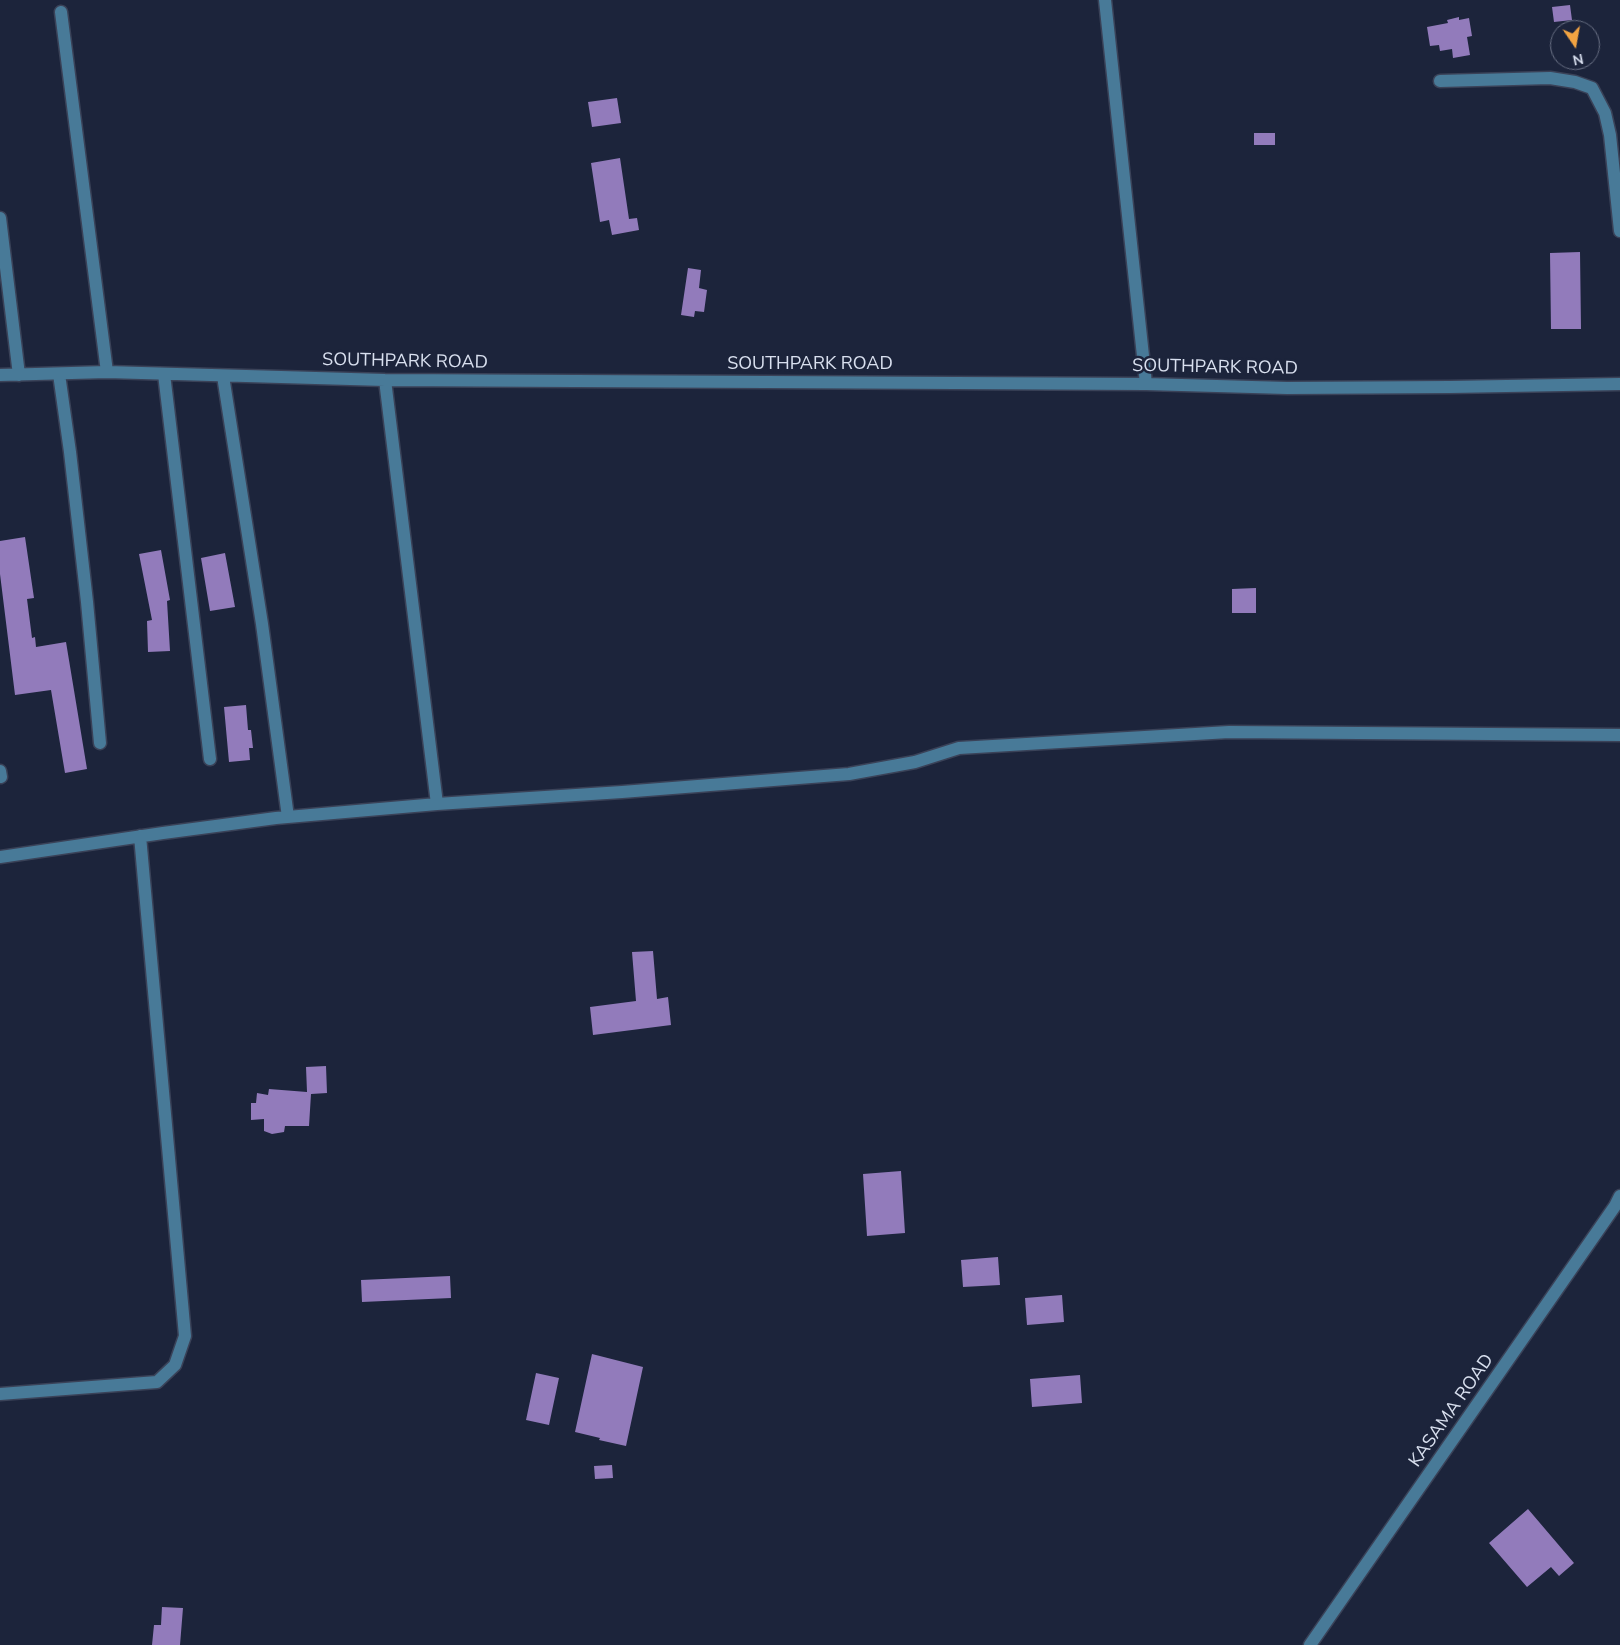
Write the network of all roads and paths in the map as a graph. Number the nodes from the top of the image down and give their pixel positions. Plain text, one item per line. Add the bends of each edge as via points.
1 (1105, 0) edge
2 (61, 12) dead end
3 (1440, 81) dead end
4 (0, 218) edge
5 (1620, 231) edge
6 (107, 372) junction
7 (59, 374) junction
8 (164, 374) junction
9 (0, 375) edge
10 (19, 375) junction
11 (223, 376) junction
12 (385, 380) junction
13 (1146, 384) junction
14 (1620, 384) edge
15 (1620, 735) edge
16 (100, 743) dead end
17 (210, 758) dead end
18 (437, 804) junction
19 (288, 817) junction
20 (140, 836) junction
21 (0, 857) edge
22 (1620, 1196) edge
23 (0, 1394) edge
24 (1310, 1645) edge

1 - 13 street
2 - 6 street
3 - 5 street via 1550,78 1592,88 1605,113 1610,135
4 - 10 street
6 - 7 street, SOUTHPARK ROAD
6 - 8 street, SOUTHPARK ROAD
7 - 10 street, SOUTHPARK ROAD
7 - 16 street
8 - 11 street, SOUTHPARK ROAD
8 - 17 street
9 - 10 street, SOUTHPARK ROAD
11 - 12 street, SOUTHPARK ROAD
11 - 19 street
12 - 13 street, SOUTHPARK ROAD
12 - 18 street
13 - 14 street, SOUTHPARK ROAD via 1335,388
15 - 18 street via 1229,732 959,748 915,762 849,774
18 - 19 street
19 - 20 street
20 - 21 street
20 - 23 street via 185,1336 174,1365 157,1382
22 - 24 street, KASAMA ROAD

